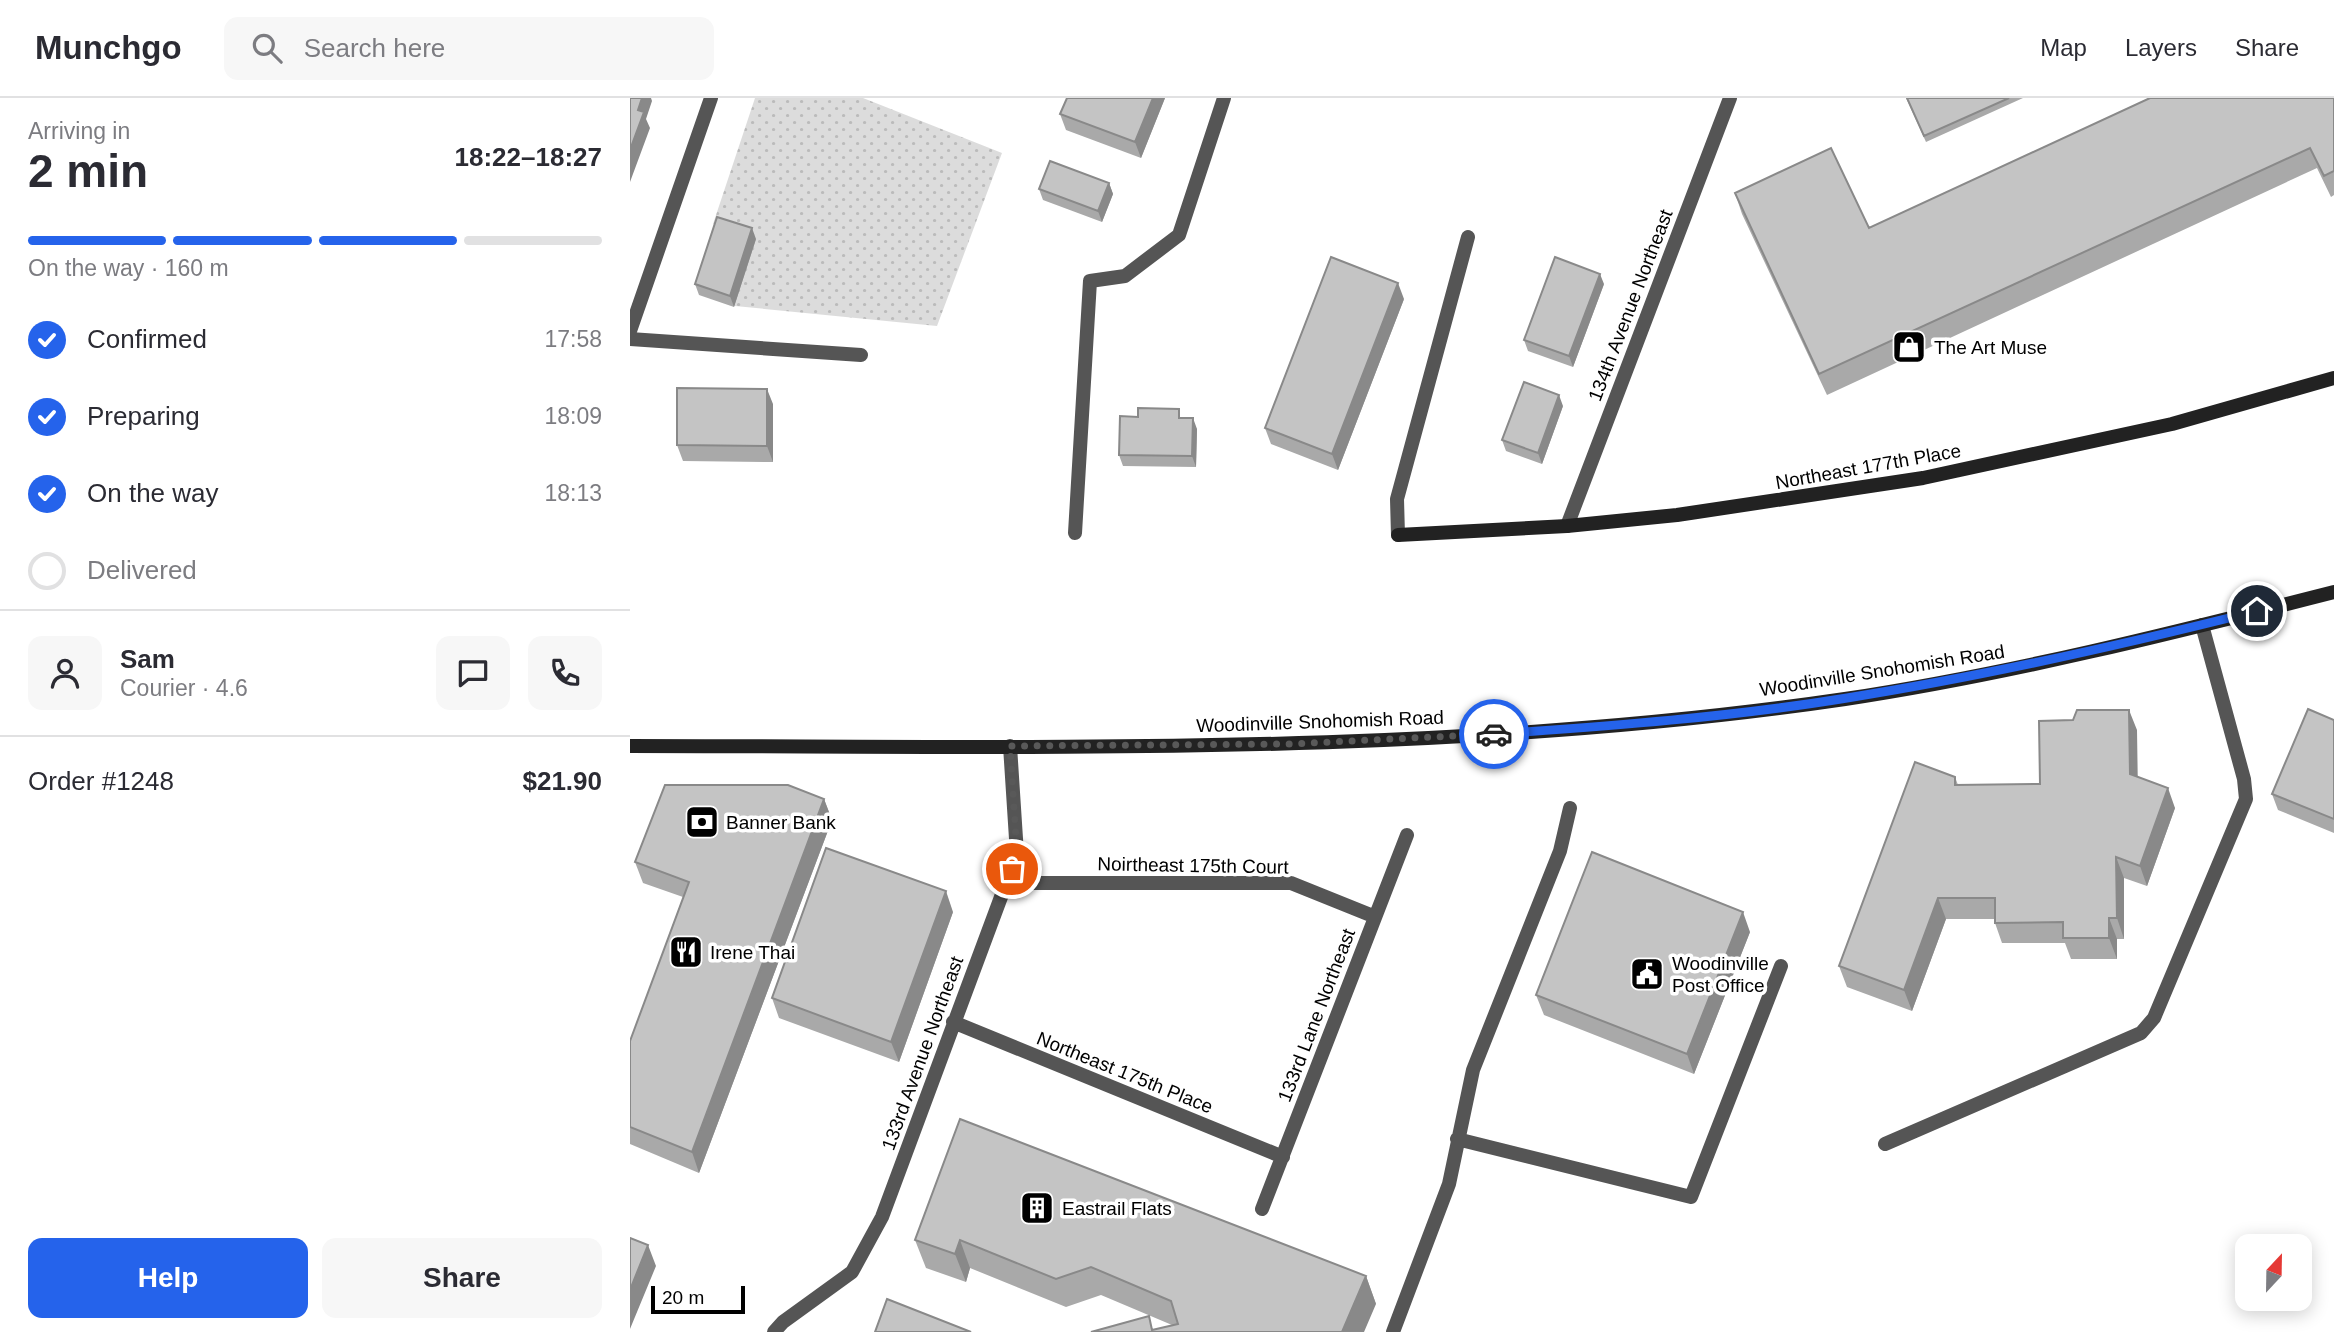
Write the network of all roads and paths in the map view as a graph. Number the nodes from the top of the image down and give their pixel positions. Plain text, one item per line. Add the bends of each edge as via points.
1 (711, 98) edge
2 (1224, 98) edge
3 (1730, 98) edge
4 (1468, 237) dead end
5 (630, 331) edge
6 (630, 339) edge
7 (861, 355) dead end
8 (2334, 378) edge
9 (1567, 526) junction
10 (1075, 533) dead end
11 (1398, 535) joint
12 (2334, 592) edge
13 (2202, 625) junction
14 (630, 746) edge
15 (1010, 746) junction
16 (1570, 808) dead end
17 (1406, 835) dead end
18 (1006, 883) junction
19 (1373, 916) junction
20 (1781, 966) dead end
21 (953, 1023) junction
22 (1457, 1139) junction
23 (1885, 1144) dead end
24 (1283, 1157) junction
25 (1262, 1209) dead end
26 (774, 1332) edge
27 (1393, 1332) edge

1 - 5 street
2 - 10 street via 1179,235 1125,276 1090,281
3 - 9 street, 134th Avenue Northeast
4 - 11 street via 1397,499
6 - 7 street
8 - 9 main road, Northeast 177th Place via 2172,425 1923,478 1783,501
9 - 11 main road, Northeast 177th Place
12 - 13 main road, Woodinville Snohomish Road
13 - 15 main road, Woodinville Snohomish Road via 1999,671 1846,699 1626,723 1289,744
13 - 23 street via 2246,799 2154,1018 2141,1033
14 - 15 main road, Woodinville Snohomish Road
15 - 18 street, 133rd Avenue Northeast via 1017,854
16 - 22 street via 1560,851 1473,1070
17 - 19 street, 133rd Lane Northeast
18 - 19 street, Noirtheast 175th Court via 1291,883
18 - 21 street, 133rd Avenue Northeast
19 - 24 street, 133rd Lane Northeast
20 - 22 street via 1690,1197
21 - 24 street, Northeast 175th Place
21 - 26 street, 133rd Avenue Northeast via 882,1217 852,1272
22 - 27 street via 1449,1184
24 - 25 street, 133rd Lane Northeast

